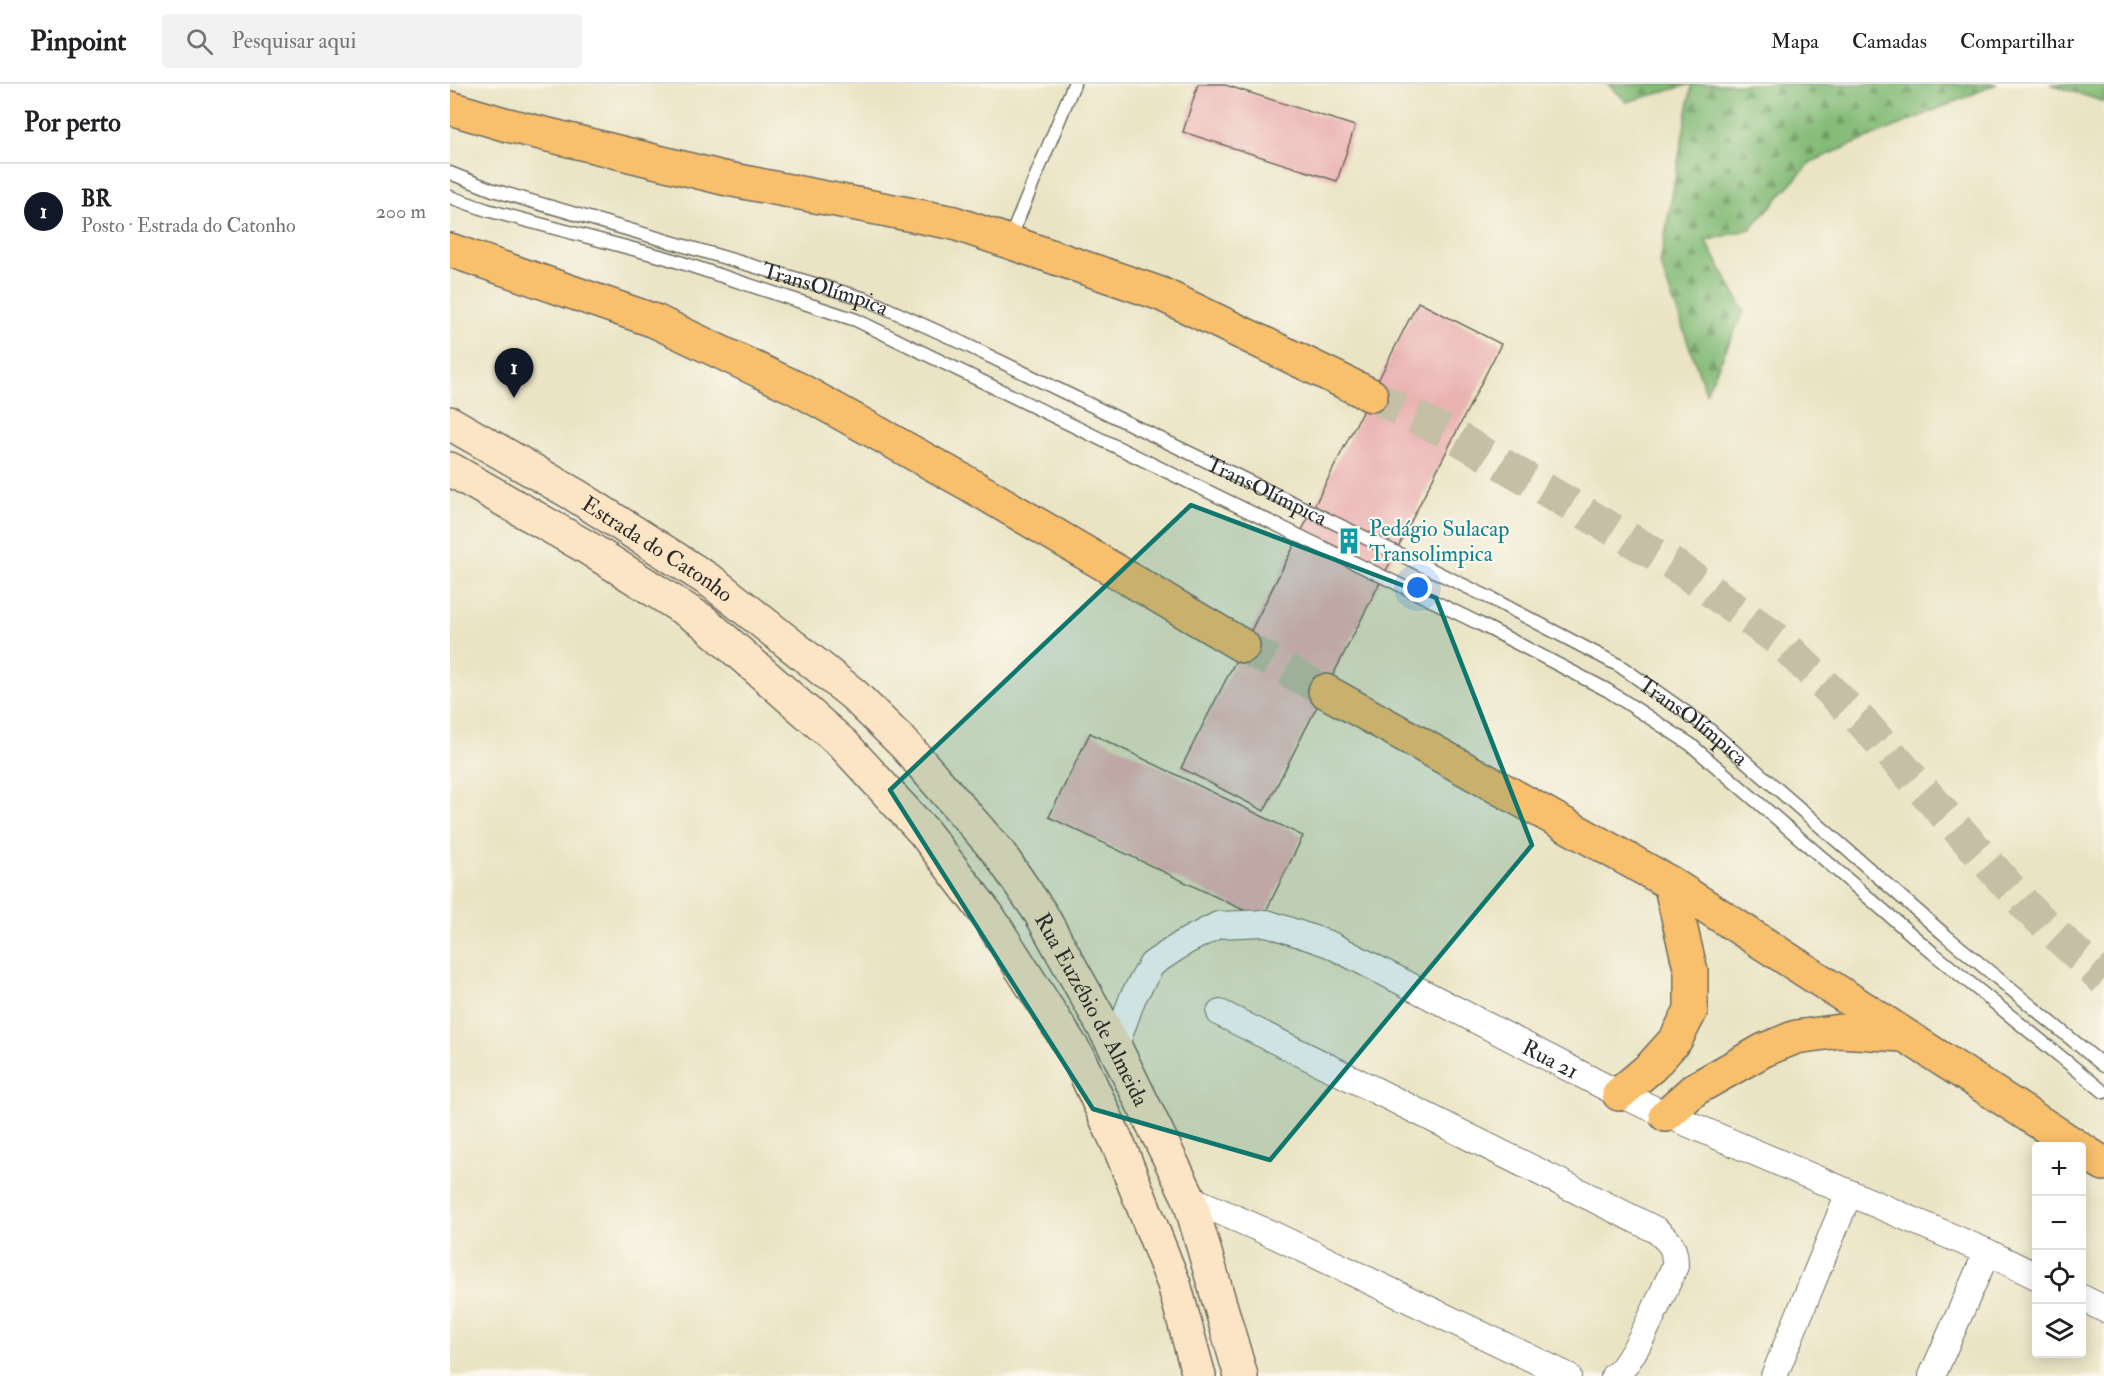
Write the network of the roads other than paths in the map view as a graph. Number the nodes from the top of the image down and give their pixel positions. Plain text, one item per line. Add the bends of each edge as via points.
1 (1074, 84) edge
2 (450, 108) edge
3 (450, 173) edge
4 (450, 197) edge
5 (1009, 242) junction
6 (450, 250) edge
7 (1371, 394) tunnel mouth
8 (450, 423) edge
9 (450, 469) edge
10 (1243, 646) tunnel mouth
11 (1325, 691) tunnel mouth
12 (853, 694) joint
13 (843, 744) joint
14 (1670, 883) junction
15 (1220, 1013) dead end
16 (1906, 1036) junction
17 (1115, 1047) junction
18 (2104, 1066) edge
19 (2104, 1092) edge
20 (1619, 1094) junction
21 (1666, 1115) junction
22 (2070, 1142) edge
23 (2086, 1153) edge
24 (2104, 1164) edge
25 (1849, 1193) junction
26 (1189, 1198) junction
27 (1987, 1252) junction
28 (2032, 1274) edge
29 (2086, 1300) edge
30 (2104, 1310) edge
31 (1199, 1376) edge
32 (1241, 1376) edge
33 (1568, 1376) edge
34 (1614, 1376) edge
35 (1774, 1376) edge
36 (1932, 1376) edge

1 - 5 lane
2 - 5 highway via 723,178 954,223
3 - 18 lane, TransOlímpica via 493,190 866,299 1471,589 1620,666 1704,725
4 - 19 lane, TransOlímpica via 667,258 856,320 1480,624 1607,690 1690,744 1933,953
5 - 7 highway via 1161,294
6 - 10 highway via 655,321 798,389 967,483
8 - 12 main road, Estrada do Catonho via 575,495 712,582
9 - 13 main road, Estrada do Catonho via 588,548 703,621
11 - 14 highway
12 - 17 main road, Rua Euzébio de Almeida via 905,745 999,853 1041,914
13 - 31 main road, Rua Euzébio de Almeida via 924,831 981,906 1078,1057 1122,1153 1174,1284
14 - 16 highway
14 - 20 highway via 1692,972 1691,1010 1676,1039
15 - 34 street via 1656,1230 1669,1240 1675,1251 1675,1266 1630,1358
16 - 21 highway via 1840,1031 1796,1037 1764,1050 1695,1089
16 - 22 highway
17 - 20 street, Rua 21 via 1133,997 1152,964 1218,925 1267,923 1329,944
17 - 26 main road, Rua Euzébio de Almeida
20 - 21 street, Rua 21
21 - 25 street, Rua 21
23 - 24 highway
25 - 27 street, Rua 21
25 - 35 street
26 - 32 main road, Rua Euzébio de Almeida
26 - 33 street
27 - 28 street, Rua 21
27 - 36 street
29 - 30 street

